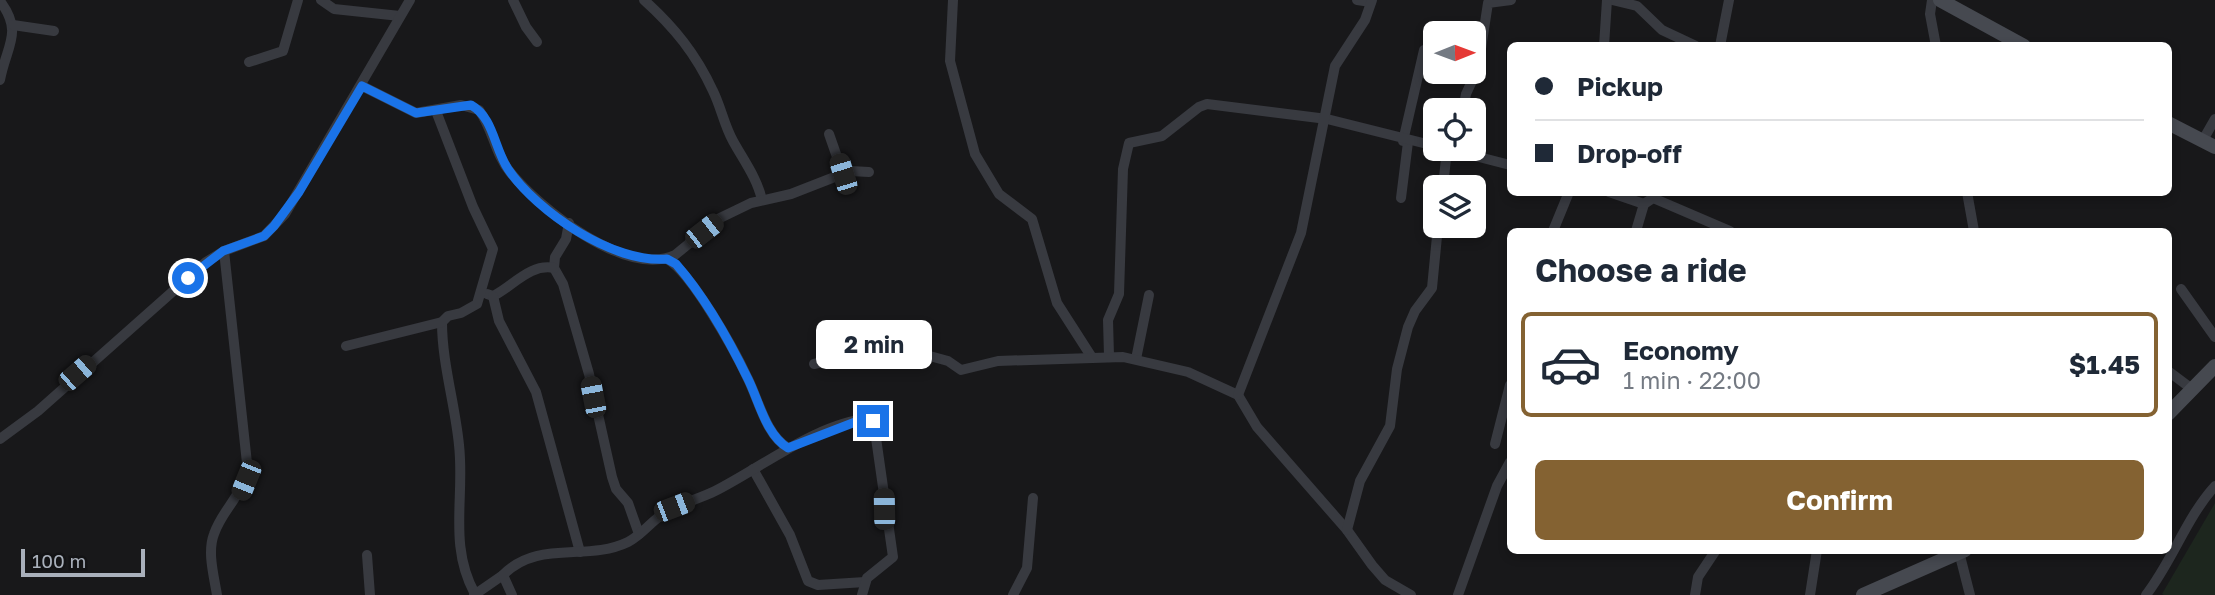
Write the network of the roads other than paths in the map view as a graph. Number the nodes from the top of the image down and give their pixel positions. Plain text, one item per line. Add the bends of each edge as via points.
1 (298, 0) edge
2 (321, 0) edge
3 (410, 0) edge
4 (513, 0) edge
5 (644, 0) edge
6 (954, 0) edge
7 (1357, 0) edge
8 (1511, 0) edge
9 (1610, 0) edge
10 (1729, 0) edge
11 (1932, 0) edge
12 (1940, 0) edge
13 (0, 1) edge
14 (1371, 1) edge
15 (400, 16) junction
16 (13, 25) junction
17 (54, 31) dead end
18 (1605, 42) edge
19 (1688, 42) edge
20 (1721, 42) edge
21 (1935, 42) edge
22 (2017, 42) edge
23 (537, 43) dead end
24 (1423, 55) edge
25 (249, 62) dead end
26 (1, 64) edge
27 (0, 80) edge
28 (362, 86) junction
29 (1465, 98) edge
30 (436, 111) junction
31 (1327, 119) junction
32 (2215, 119) edge
33 (2172, 125) edge
34 (829, 134) dead end
35 (1405, 141) junction
36 (1423, 144) edge
37 (2209, 144) edge
38 (1486, 159) edge
39 (1507, 165) edge
40 (869, 172) dead end
41 (843, 174) junction
42 (1567, 196) edge
43 (1630, 196) edge
44 (1662, 196) edge
45 (1968, 196) edge
46 (1401, 198) dead end
47 (1657, 199) junction
48 (762, 200) junction
49 (1644, 205) junction
50 (569, 223) junction
51 (1554, 228) edge
52 (1637, 228) edge
53 (1723, 228) edge
54 (1973, 228) edge
55 (1437, 238) edge
56 (223, 251) junction
57 (667, 259) junction
58 (554, 268) junction
59 (483, 289) junction
60 (2181, 289) dead end
61 (1149, 295) dead end
62 (493, 296) junction
63 (442, 322) junction
64 (2215, 337) edge
65 (346, 346) dead end
66 (1091, 356) junction
67 (1109, 356) junction
68 (1136, 359) junction
69 (814, 363) dead end
70 (2172, 374) edge
71 (2212, 375) edge
72 (2192, 389) junction
73 (1238, 395) junction
74 (1507, 397) edge
75 (2172, 410) edge
76 (0, 439) edge
77 (1495, 444) dead end
78 (788, 448) junction
79 (1507, 468) edge
80 (753, 469) junction
81 (2215, 486) edge
82 (1033, 498) dead end
83 (1347, 530) junction
84 (639, 534) junction
85 (580, 552) junction
86 (1713, 554) edge
87 (1816, 554) edge
88 (1955, 554) edge
89 (1963, 554) edge
90 (367, 555) dead end
91 (503, 575) junction
92 (865, 582) junction
93 (217, 595) edge
94 (370, 595) edge
95 (475, 595) edge
96 (512, 595) edge
97 (862, 595) edge
98 (1013, 595) edge
99 (1411, 595) edge
100 (1458, 595) edge
101 (1695, 595) edge
102 (1810, 595) edge
103 (1863, 595) edge
104 (1970, 595) edge
105 (2146, 595) edge

1 - 25 street via 283,51
2 - 15 street via 334,9
3 - 15 street
4 - 23 street
5 - 48 street via 665,17 697,60
6 - 66 street via 950,61 975,154 999,194 1034,223 1057,303
7 - 14 street
8 - 29 street via 1488,3 1478,68
9 - 18 street
9 - 19 street via 1637,6 1662,30
10 - 20 street
11 - 21 street
12 - 22 street
13 - 16 street
14 - 31 street via 1365,20 1335,66
15 - 28 street
16 - 17 street
16 - 26 street via 12,42
24 - 35 street
26 - 27 street
28 - 30 street via 407,110
28 - 56 street via 285,214 264,236
30 - 50 street via 461,104 479,110 509,171 546,209
30 - 59 street via 494,250
31 - 35 street
31 - 67 street via 1207,104 1162,136 1129,143 1122,179 1119,294 1108,320
31 - 73 street via 1292,260
32 - 37 street
33 - 37 street
34 - 41 street
35 - 36 street
35 - 46 street
38 - 39 street
40 - 41 street
41 - 48 street
42 - 51 street
43 - 49 street
44 - 47 street
45 - 54 street
47 - 49 street
47 - 53 street
48 - 57 street via 720,218
49 - 52 street
50 - 57 street via 610,250
50 - 58 street
55 - 83 street via 1432,288 1408,327 1390,426 1360,481
56 - 76 street
56 - 93 street via 247,464 240,494 213,535
57 - 78 street via 698,295 747,376 776,436
58 - 62 street via 522,276
58 - 84 street via 589,373 612,477
59 - 62 street
59 - 63 street via 472,309
60 - 64 street
61 - 68 street
62 - 85 street via 499,321 536,392
63 - 65 street
63 - 95 street via 459,446 457,535
66 - 67 street
66 - 69 street via 998,361 961,370 948,360 893,346
67 - 68 street
68 - 73 street via 1188,372
70 - 72 street
71 - 72 street
72 - 75 street
73 - 83 street via 1256,427
74 - 77 street
78 - 80 street
78 - 92 street via 863,419 873,421 894,550 893,557
79 - 100 street
80 - 84 street via 714,492 674,507
80 - 92 street via 790,535 808,581 818,585
81 - 105 street via 2195,509 2173,556
82 - 98 street via 1027,568
83 - 99 street via 1385,580
84 - 85 street via 618,546
85 - 91 street via 537,555 519,561
86 - 101 street via 1698,577
87 - 102 street
88 - 103 street
89 - 104 street
90 - 94 street
91 - 95 street
91 - 96 street
92 - 97 street

